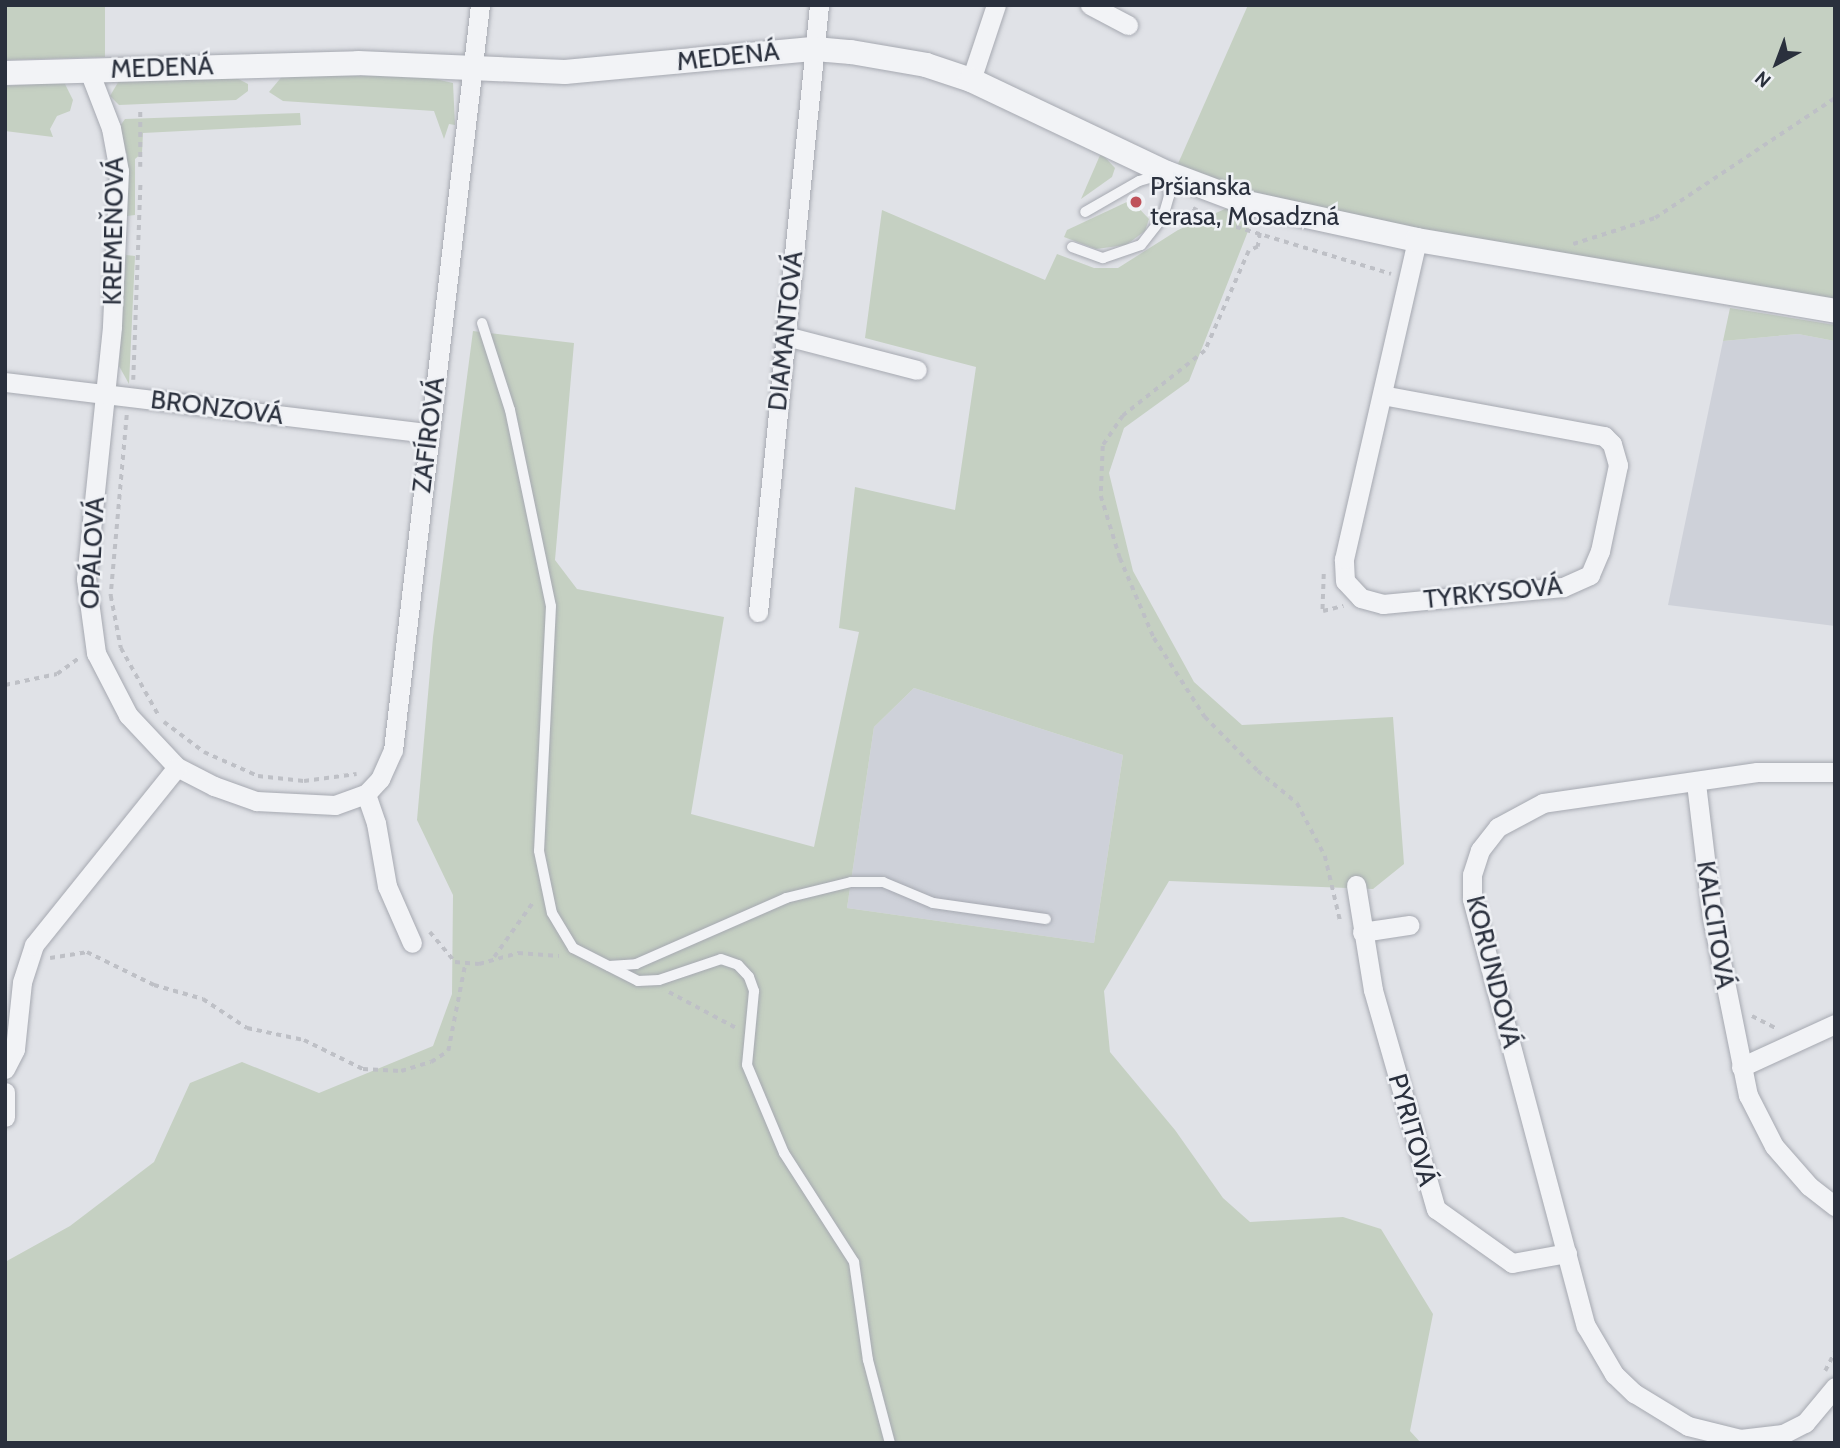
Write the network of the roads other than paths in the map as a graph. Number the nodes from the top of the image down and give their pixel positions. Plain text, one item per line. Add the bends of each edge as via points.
1 (480, 5) edge
2 (819, 5) edge
3 (996, 5) edge
4 (1090, 5) edge
5 (1128, 25) dead end
6 (815, 49) junction
7 (472, 68) junction
8 (89, 71) junction
9 (5, 73) edge
10 (971, 80) junction
11 (1167, 173) junction
12 (1085, 212) dead end
13 (1417, 240) junction
14 (1072, 247) dead end
15 (1835, 311) edge
16 (482, 323) dead end
17 (786, 336) junction
18 (918, 370) dead end
19 (5, 382) edge
20 (106, 395) junction
21 (1382, 395) junction
22 (429, 433) junction
23 (758, 612) dead end
24 (177, 767) junction
25 (1835, 772) edge
26 (1696, 783) junction
27 (366, 794) junction
28 (1356, 885) dead end
29 (1046, 919) dead end
30 (1409, 925) dead end
31 (1354, 932) junction
32 (412, 943) dead end
33 (608, 966) junction
34 (1835, 1024) edge
35 (1741, 1067) junction
36 (5, 1069) edge
37 (5, 1092) edge
38 (5, 1117) edge
39 (1835, 1206) edge
40 (1567, 1253) junction
41 (1828, 1383) edge
42 (890, 1443) edge

1 - 7 street, ZAFÍROVÁ
2 - 6 street, DIAMANTOVÁ
3 - 10 street
4 - 5 street
6 - 7 street, MEDENÁ via 565,72
6 - 10 street, MEDENÁ via 888,57
6 - 17 street, DIAMANTOVÁ
7 - 8 street, MEDENÁ via 358,63
7 - 22 street, ZAFÍROVÁ
8 - 9 street, MEDENÁ
8 - 20 street, KREMEŇOVÁ via 111,128 119,171
10 - 11 street, MEDENÁ
11 - 12 lane via 1139,181
11 - 13 street, MEDENÁ via 1247,203
11 - 14 lane via 1169,196 1163,217 1141,245 1103,258
13 - 15 street, MEDENÁ
13 - 21 street
16 - 33 lane via 510,410 551,606 539,851 544,886 562,933 589,959
17 - 18 street
17 - 23 street, DIAMANTOVÁ
19 - 20 street, BRONZOVÁ
20 - 22 street, BRONZOVÁ
20 - 24 street, OPÁLOVÁ via 86,579 94,642 128,715
21 - 21 street, TYRKYSOVÁ via 1343,559 1345,581 1361,598 1383,604 1563,587 1584,581 1597,559 1618,465 1612,444 1596,432
22 - 27 street, ZAFÍROVÁ via 393,750 380,779
24 - 27 street, OPÁLOVÁ via 236,795 275,804 335,805
24 - 36 street via 46,928 27,962 15,1049
25 - 26 street, KORUNDOVÁ via 1798,769
26 - 35 street, KALCITOVÁ via 1712,917
26 - 40 street, KORUNDOVÁ via 1543,803 1520,812 1498,827 1480,850 1472,875 1477,928
27 - 32 street via 387,886
28 - 31 street, PYRITOVÁ
29 - 33 lane via 933,903 883,882 851,882 786,898 635,964
30 - 31 street
31 - 40 street, PYRITOVÁ via 1436,1209 1512,1263
33 - 42 lane via 638,981 659,981 721,959 738,965 754,991 746,1035 747,1065 784,1153 853,1262 868,1360
34 - 35 street
35 - 39 street, KALCITOVÁ via 1758,1119 1774,1146 1809,1186
37 - 38 street
40 - 41 street via 1598,1352 1634,1393 1688,1426 1740,1439 1783,1434 1805,1423

